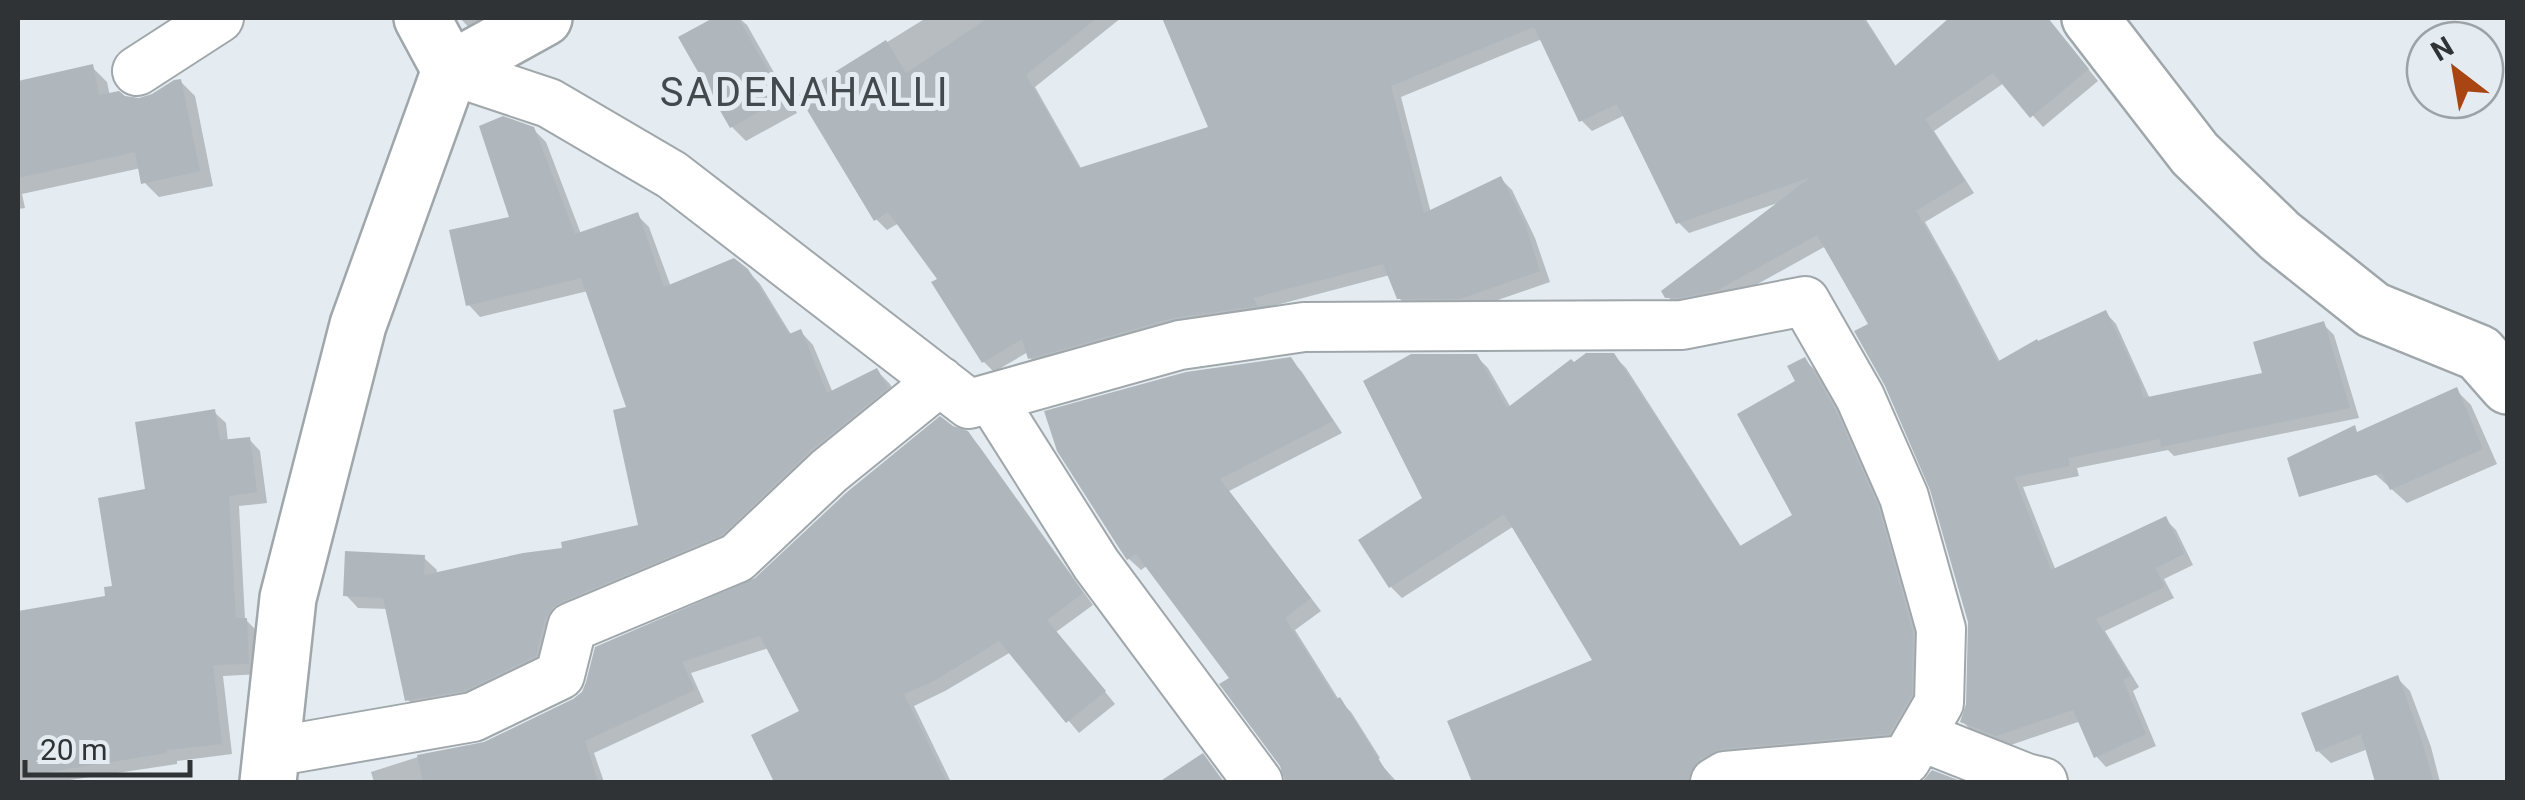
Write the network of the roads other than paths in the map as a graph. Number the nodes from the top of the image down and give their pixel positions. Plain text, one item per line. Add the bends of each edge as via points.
1 (218, 18) edge
2 (411, 18) edge
3 (544, 18) edge
4 (2090, 18) edge
5 (450, 70) junction
6 (137, 71) dead end
7 (940, 381) junction
8 (2508, 386) edge
9 (991, 398) junction
10 (1920, 736) junction
11 (270, 768) edge
12 (1258, 782) edge
13 (1715, 782) edge
14 (2044, 782) edge

1 - 6 street
2 - 5 street
3 - 5 street
4 - 8 street via 2195,154 2280,236 2373,310 2479,353
5 - 7 street via 549,103 672,174
5 - 11 street via 358,325 288,598
7 - 9 street via 970,404
7 - 11 street via 829,471 737,558 572,627 560,675 473,717
9 - 10 street via 1180,345 1304,326 1682,325 1804,301 1860,397 1904,496 1940,628 1939,703
9 - 12 street via 1096,564
10 - 13 street via 1906,760
10 - 14 street

